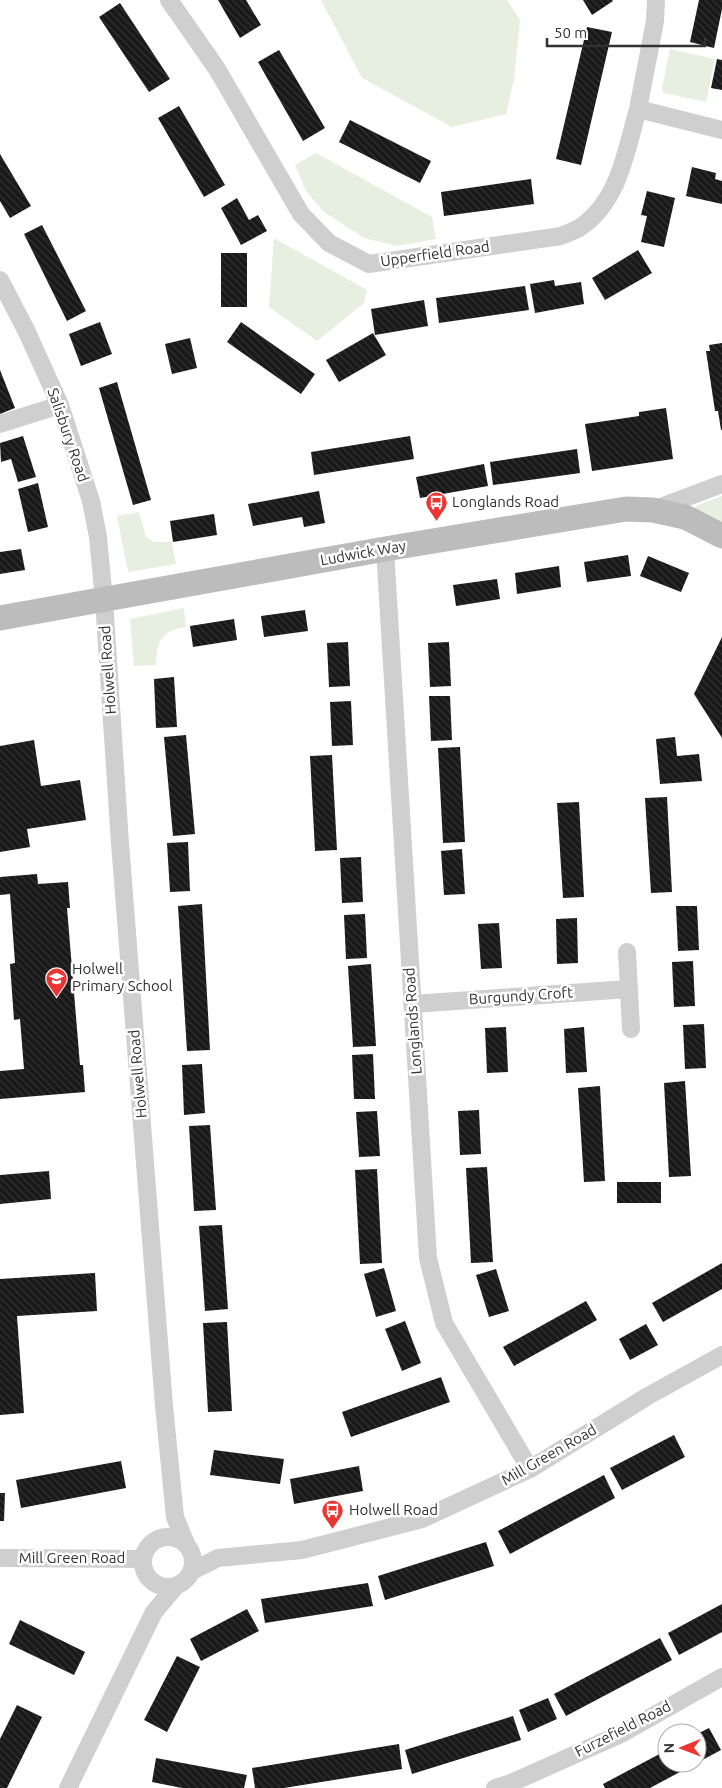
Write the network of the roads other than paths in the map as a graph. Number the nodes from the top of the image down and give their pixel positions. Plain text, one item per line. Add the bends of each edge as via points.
1 (169, 0) edge
2 (656, 0) edge
3 (638, 109) junction
4 (722, 130) edge
5 (0, 280) edge
6 (60, 405) junction
7 (0, 424) edge
8 (722, 484) edge
9 (653, 510) junction
10 (722, 536) edge
11 (385, 548) junction
12 (104, 600) junction
13 (0, 618) edge
14 (627, 952) dead end
15 (629, 989) junction
16 (412, 1004) junction
17 (631, 1030) dead end
18 (722, 1355) edge
19 (530, 1469) junction
20 (188, 1547) junction
21 (0, 1558) edge
22 (218, 1558) junction
23 (145, 1567) junction
24 (192, 1572) junction
25 (176, 1586) junction
26 (154, 1612) junction
27 (722, 1677) edge
28 (68, 1788) edge
29 (495, 1788) edge

1 - 3 street, Upperfield Road via 217,69 301,214 329,243 368,264 560,236 581,228 601,210 615,186
2 - 3 street, Upperfield Road via 656,21
3 - 4 street
5 - 6 street, Salisbury Road
6 - 7 street
6 - 12 street, Salisbury Road via 91,501
8 - 9 street
9 - 10 street, Ludwick Way via 685,517
9 - 11 street, Ludwick Way via 626,509
11 - 12 street, Ludwick Way
11 - 16 street, Longlands Road
12 - 13 street, Ludwick Way
12 - 20 street, Holwell Road via 164,1406 175,1517
14 - 15 street
15 - 16 street, Burgundy Croft
15 - 17 street
16 - 19 street, Longlands Road via 428,1258 444,1323
18 - 19 street, Mill Green Road via 648,1396
19 - 22 street, Mill Green Road via 422,1519 302,1550
20 - 22 street, Mill Green Road
20 - 23 street via 180,1540 164,1537 146,1550
20 - 24 street via 193,1562
21 - 23 street, Mill Green Road
22 - 24 street, Mill Green Road
23 - 25 street via 158,1585
23 - 26 street
24 - 25 street
25 - 26 street
26 - 28 street
27 - 29 street, Furzefield Road via 623,1733

